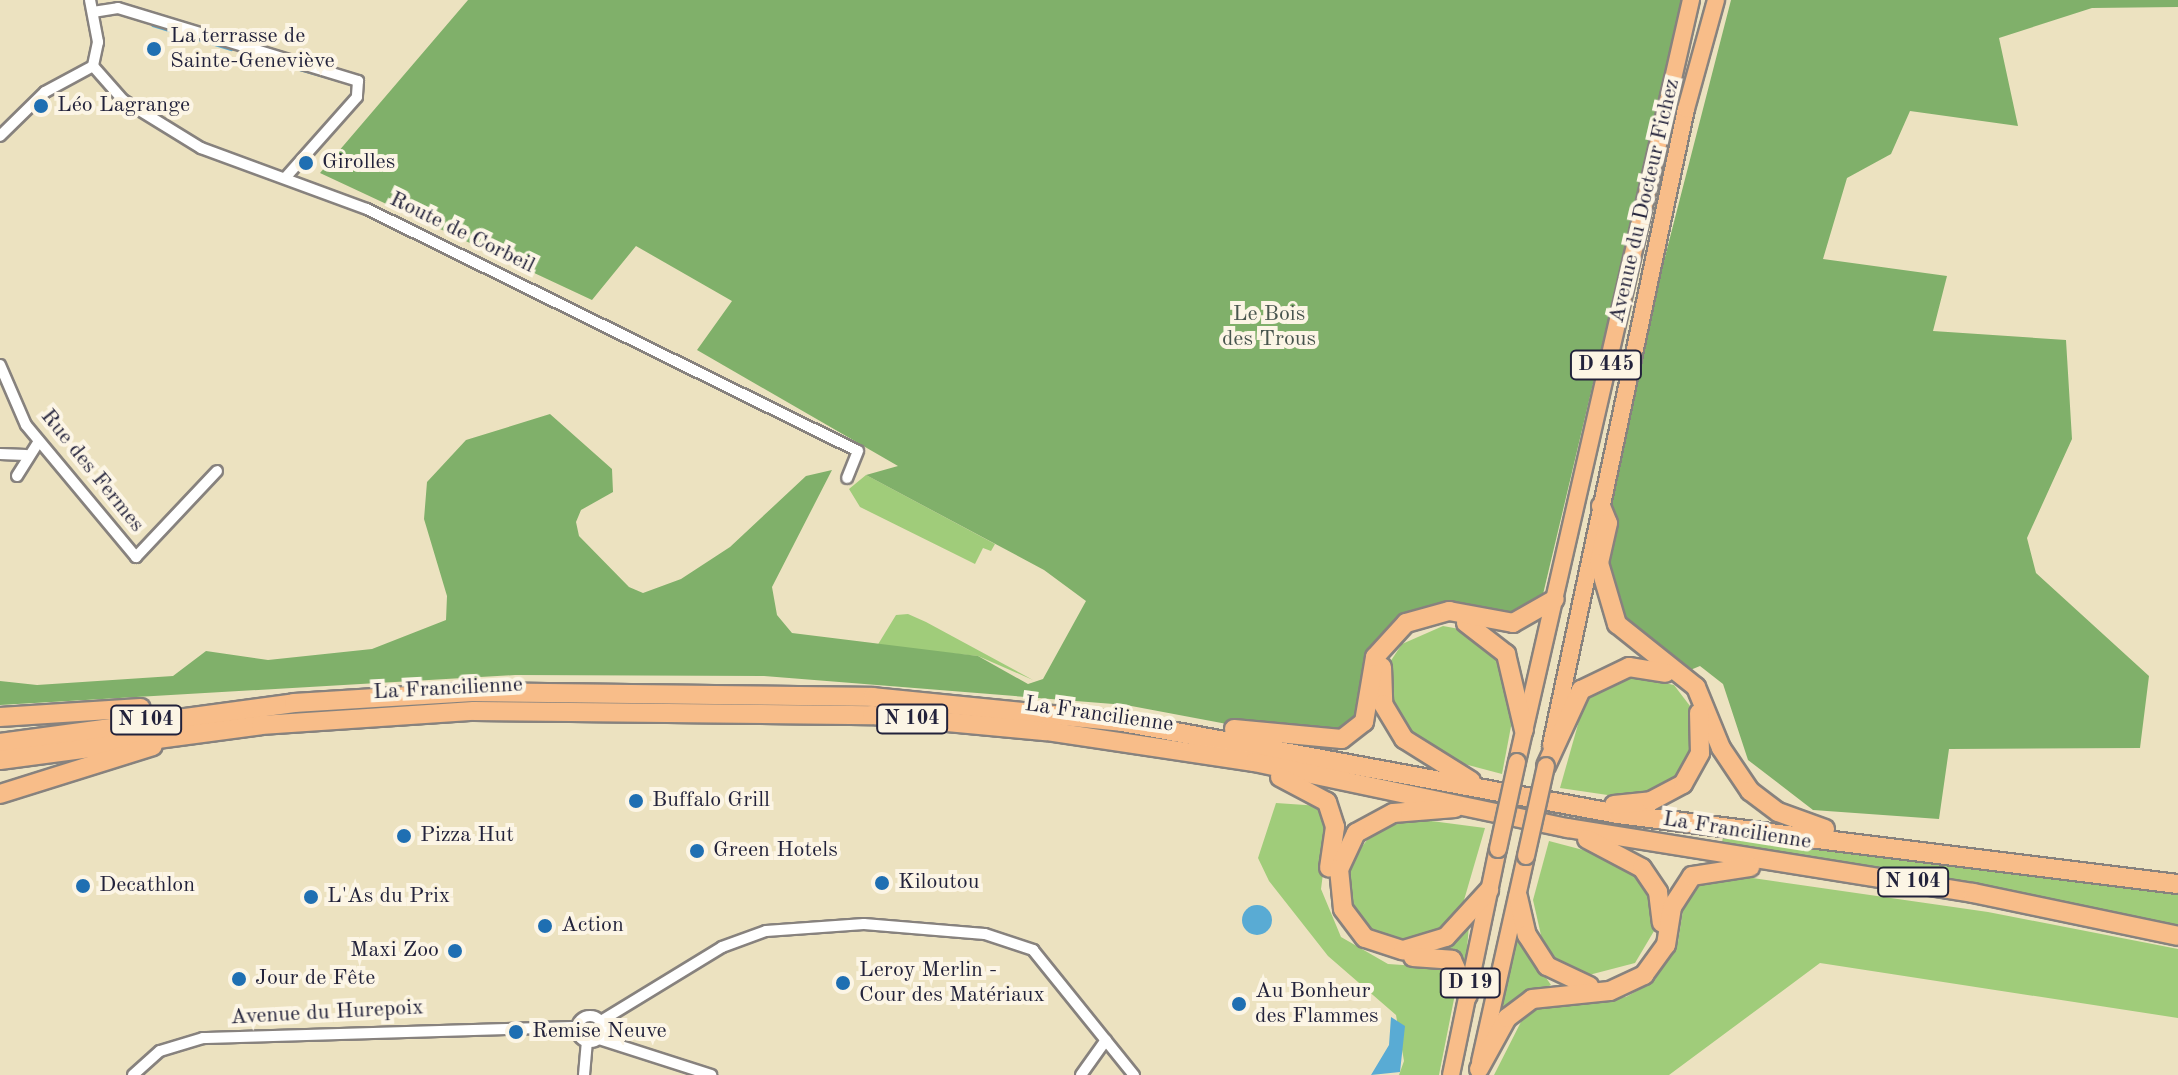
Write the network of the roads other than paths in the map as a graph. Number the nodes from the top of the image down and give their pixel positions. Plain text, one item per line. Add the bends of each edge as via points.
1 (1691, 0) edge
2 (1716, 0) edge
3 (91, 6) edge
4 (93, 66) junction
5 (0, 136) edge
6 (285, 178) junction
7 (0, 365) edge
8 (39, 441) junction
9 (0, 454) edge
10 (26, 455) junction
11 (217, 471) dead end
12 (17, 476) dead end
13 (847, 478) dead end
14 (1601, 506) junction
15 (1555, 599) junction
16 (294, 703) junction
17 (0, 717) edge
18 (1524, 730) junction
19 (167, 735) junction
20 (1204, 735) junction
21 (0, 743) edge
22 (0, 760) edge
23 (1254, 762) junction
24 (1546, 766) junction
25 (1476, 786) junction
26 (0, 794) edge
27 (1507, 804) joint
28 (1461, 806) junction
29 (1537, 810) joint
30 (1594, 810) junction
31 (1568, 828) junction
32 (1849, 842) junction
33 (1770, 860) junction
34 (2178, 884) edge
35 (1489, 890) junction
36 (1518, 897) junction
37 (2178, 936) edge
38 (1468, 996) junction
39 (602, 1030) junction
40 (577, 1031) junction
41 (1106, 1040) junction
42 (587, 1042) junction
43 (1478, 1072) edge
44 (133, 1075) edge
45 (584, 1075) edge
46 (711, 1075) edge
47 (1081, 1075) edge
48 (1134, 1075) edge
49 (1451, 1075) edge

1 - 15 main road, D 445
2 - 14 main road, Avenue du Docteur Fichez / D 445 via 1686,109
3 - 4 street
3 - 6 street via 129,12 358,81 357,97
4 - 5 street via 45,92
4 - 6 street, Route de Corbeil via 109,89 177,134
6 - 13 street, Route de Corbeil via 367,209 858,451
7 - 8 street, Rue des Fermes
8 - 10 street
8 - 11 street, Rue des Fermes via 136,557
9 - 10 street
10 - 12 street
14 - 24 main road, D 445
14 - 32 highway via 1608,523 1599,563 1617,624 1696,687 1721,748 1750,791 1778,812
15 - 18 main road, D 445
15 - 20 highway via 1513,623 1449,611 1406,623 1375,657 1364,722 1342,739 1225,728
16 - 17 highway via 262,697
16 - 20 highway, La Francilienne / N 104 via 504,691 734,690 925,701
16 - 21 highway, La Francilienne / N 104
18 - 25 highway via 1512,667 1482,630 1438,621 1391,647 1381,683 1393,724 1418,751
18 - 27 main road, D 445, bridge
19 - 22 highway, La Francilienne / N 104
19 - 23 highway, La Francilienne / N 104 via 474,711 732,708 1046,731
19 - 26 highway via 150,748
20 - 25 highway, La Francilienne / N 104
23 - 28 highway, La Francilienne / N 104
23 - 38 highway via 1327,802 1335,827 1329,889 1346,930 1380,953 1452,960
24 - 29 main road, D 445, bridge
24 - 30 highway via 1570,704 1594,681 1643,666 1675,678 1701,719 1693,770 1666,796
25 - 30 highway, La Francilienne / N 104
27 - 35 main road, D 19, bridge
28 - 31 highway, La Francilienne / N 104
28 - 35 highway via 1393,813 1356,833 1339,869 1343,909 1365,938 1403,950 1446,937
29 - 36 main road, D 19, bridge
30 - 32 highway, La Francilienne / N 104
31 - 33 highway, La Francilienne / N 104
31 - 36 highway via 1624,855 1650,878 1662,927 1650,960 1609,985 1563,979 1536,951
32 - 34 highway, La Francilienne / N 104
33 - 37 highway, La Francilienne / N 104
33 - 43 highway via 1692,876 1672,907 1666,945 1644,975 1610,991 1532,999 1507,1018
35 - 38 main road, D 19
36 - 43 main road, D 19
38 - 49 main road, D 19
39 - 40 street via 588,1016
39 - 41 street via 618,1008 750,935 886,924 1019,941
39 - 42 street
39 - 46 street via 616,1041
40 - 42 street
40 - 44 street, Avenue du Hurepoix via 534,1022 203,1038 160,1051
41 - 47 street
41 - 48 street
42 - 45 street

